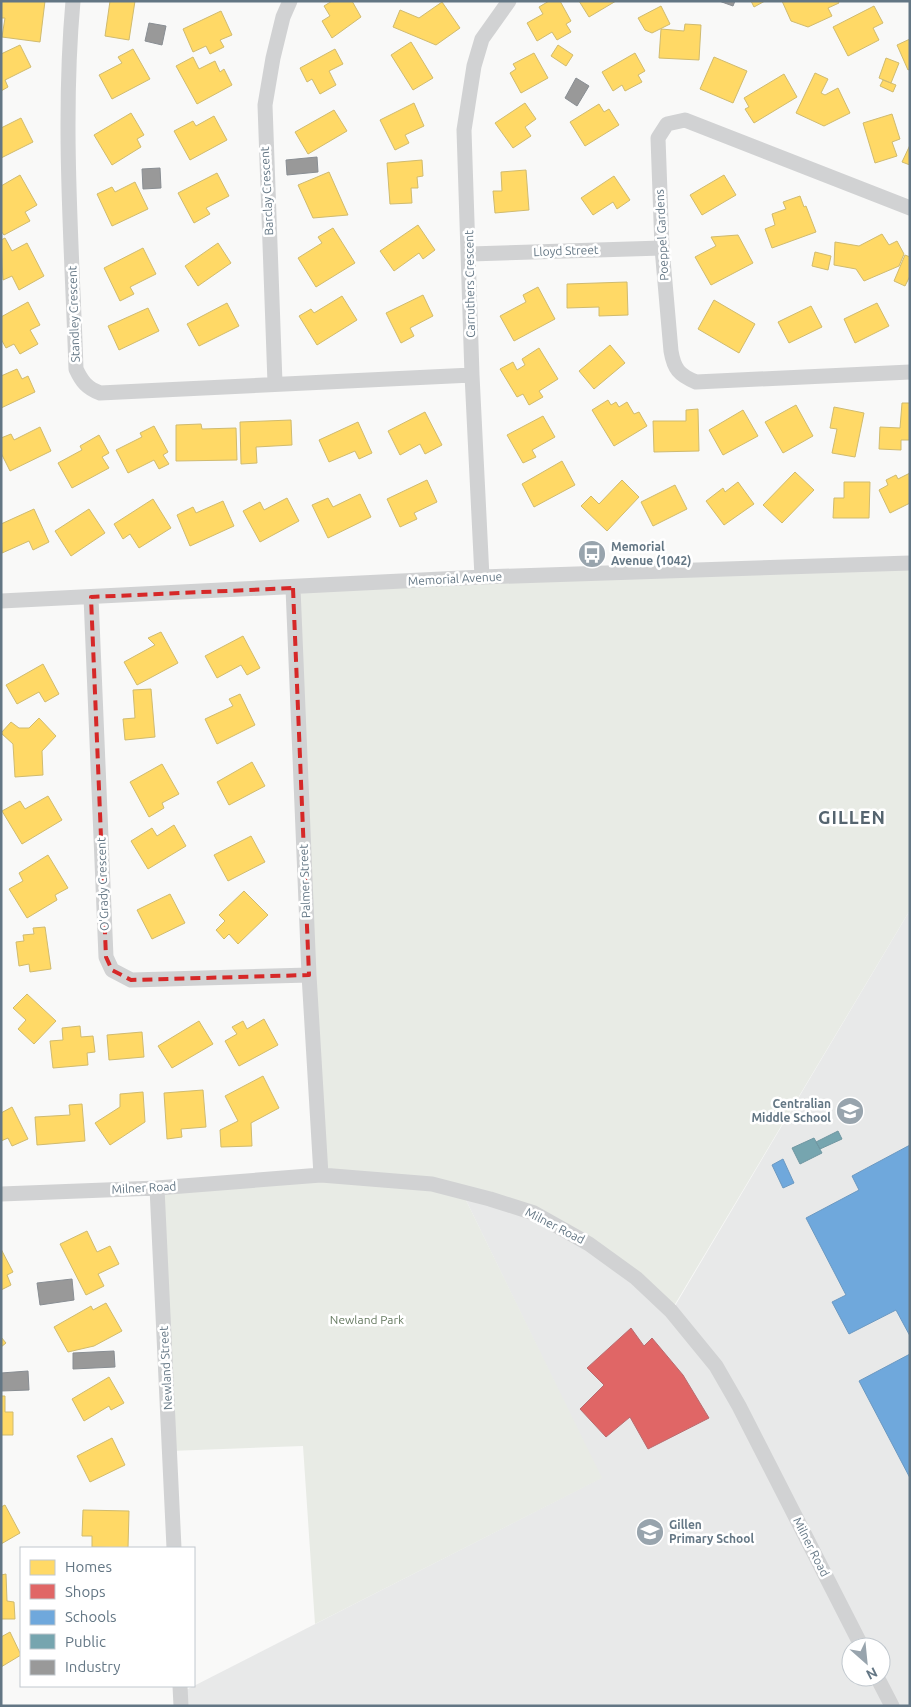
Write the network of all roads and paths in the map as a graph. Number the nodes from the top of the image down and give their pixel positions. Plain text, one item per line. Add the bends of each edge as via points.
1 (73, 1) edge
2 (290, 1) edge
3 (509, 1) edge
4 (910, 208) edge
5 (662, 248) junction
6 (470, 254) junction
7 (910, 372) edge
8 (472, 375) junction
9 (275, 383) junction
10 (910, 563) edge
11 (482, 577) junction
12 (293, 588) junction
13 (91, 597) junction
14 (1, 602) edge
15 (309, 975) junction
16 (321, 1175) junction
17 (157, 1188) junction
18 (1, 1194) edge
19 (174, 1547) edge
20 (857, 1637) edge
21 (180, 1687) edge
22 (882, 1687) edge
23 (181, 1706) edge
24 (892, 1706) edge

1 - 9 street, Standley Crescent via 68,126 76,369 89,388 100,393
2 - 9 street, Barclay Crescent via 273,58 265,105
3 - 6 street, Carruthers Crescent via 482,39 474,66 464,130
4 - 5 street, Poeppel Gardens via 685,120 676,120 667,124 658,138
5 - 6 street, Lloyd Street
5 - 7 street, Poeppel Gardens via 673,364 686,378 696,382
6 - 8 street, Carruthers Crescent
8 - 9 street, Standley Crescent
8 - 11 street, Carruthers Crescent
10 - 11 street, Memorial Avenue
11 - 12 street, Memorial Avenue
12 - 13 street, Memorial Avenue
12 - 15 street, Palmer Street
13 - 14 street, Memorial Avenue
13 - 15 street, O'Grady Crescent via 106,957 112,970 131,980
15 - 16 street, Palmer Street
16 - 17 street, Milner Road
16 - 20 street, Milner Road via 432,1184 534,1213 589,1244 636,1278 671,1311 716,1366
17 - 18 street, Milner Road
17 - 19 street, Newland Street
21 - 23 street
22 - 24 street

